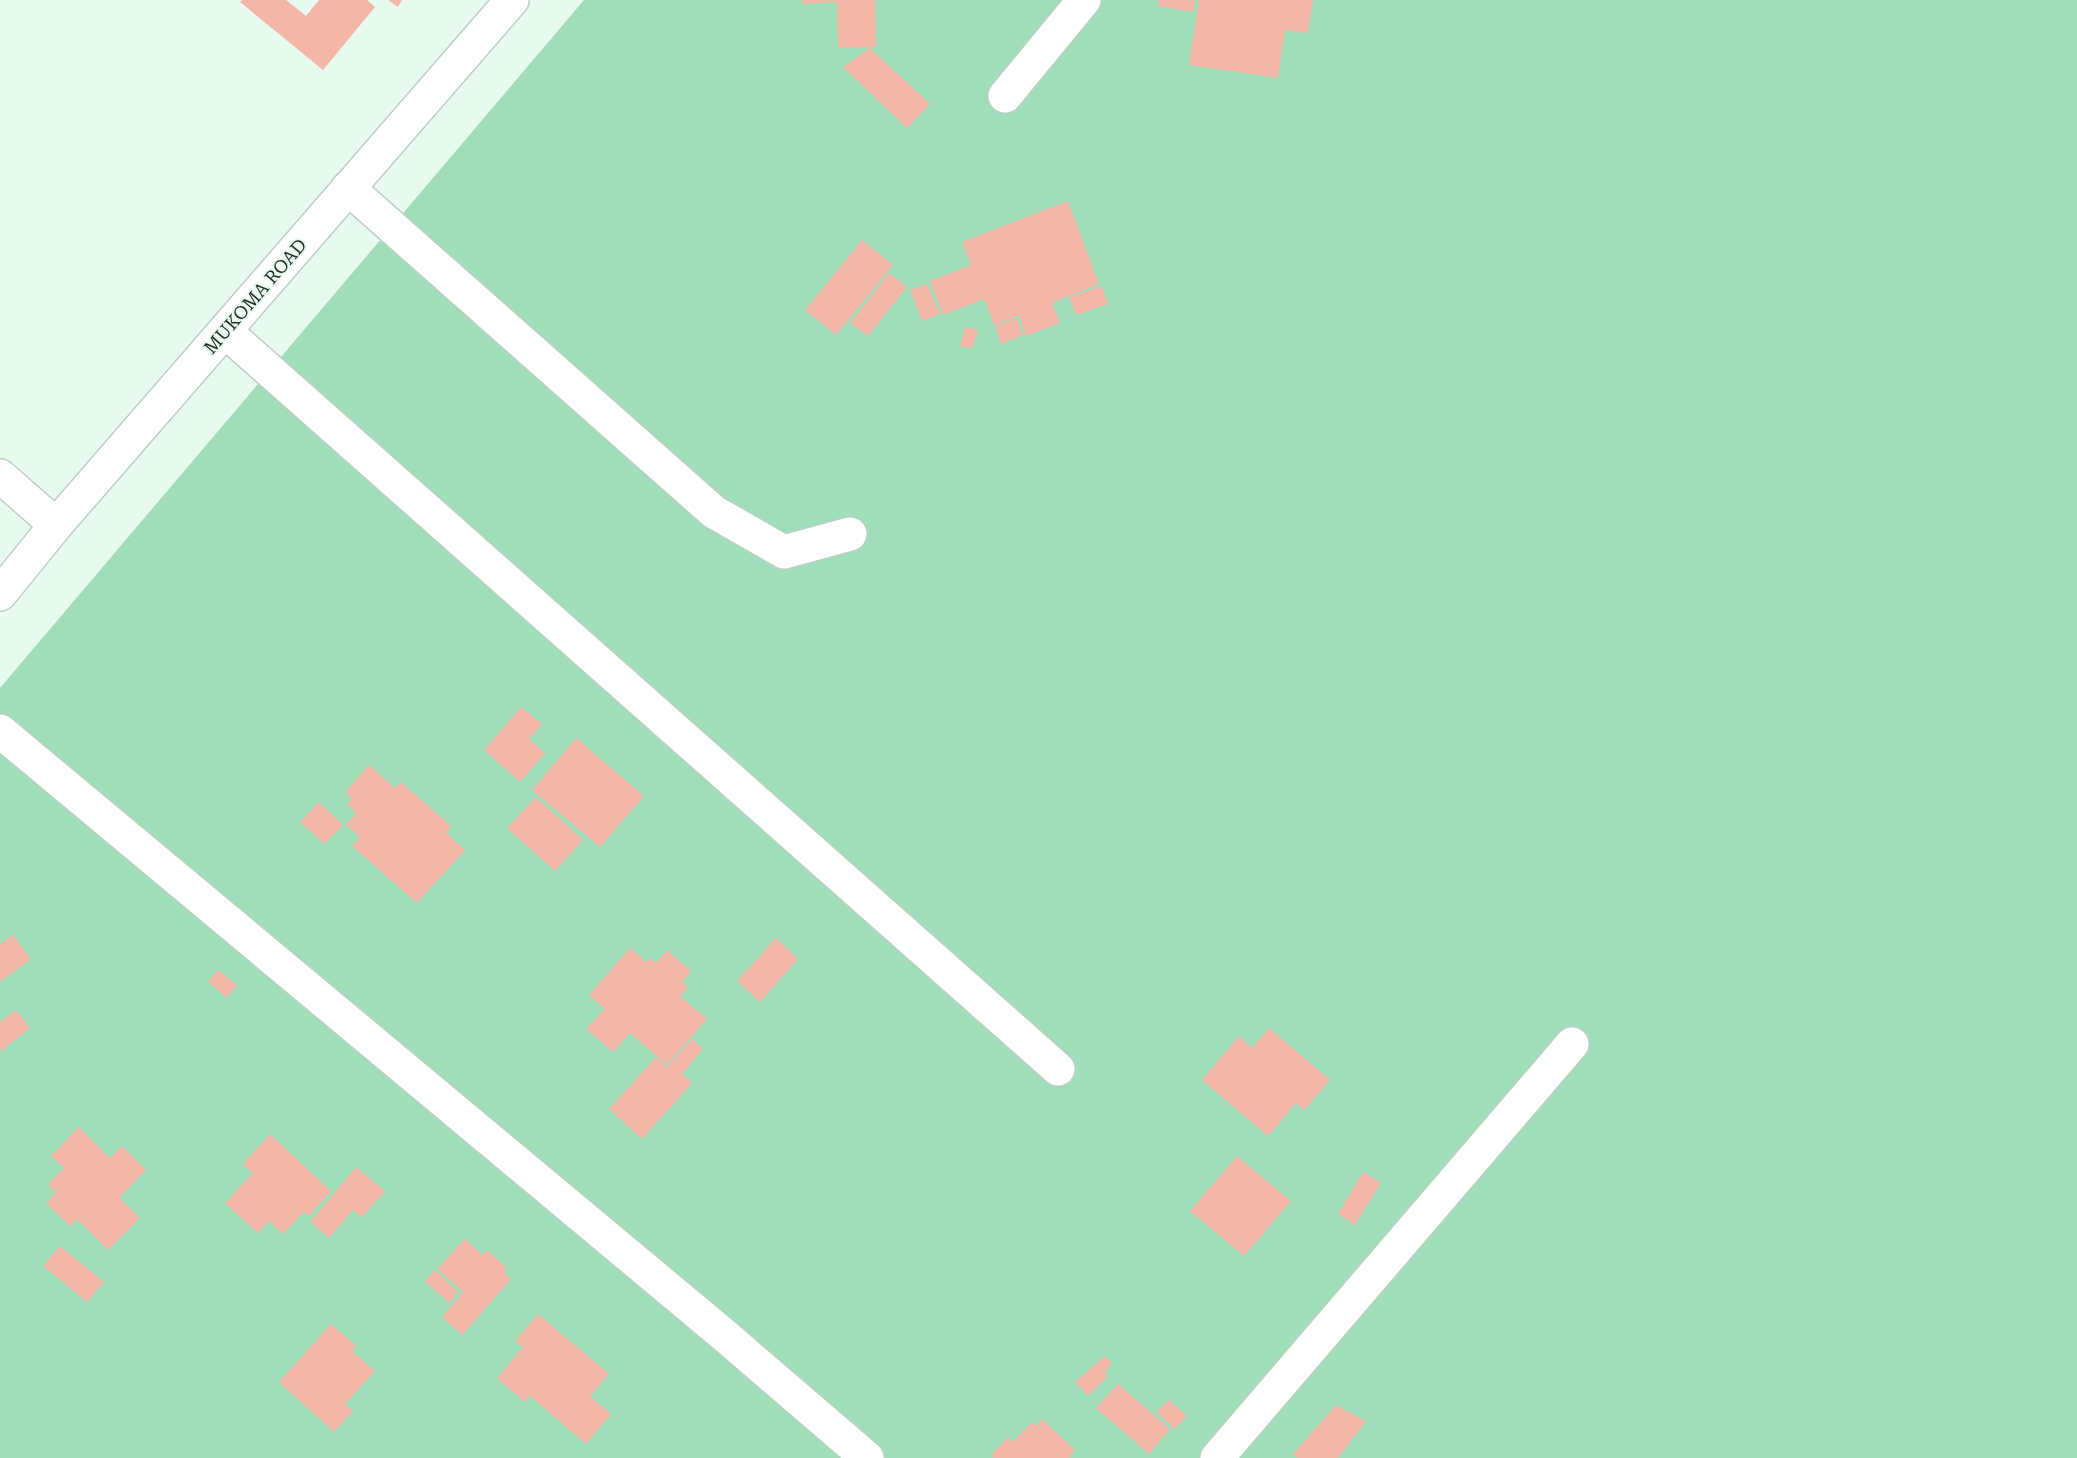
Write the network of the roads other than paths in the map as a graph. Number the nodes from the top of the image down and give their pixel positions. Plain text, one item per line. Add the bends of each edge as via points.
1 (512, 0) edge
2 (1084, 0) edge
3 (1005, 96) dead end
4 (348, 188) junction
5 (225, 331) junction
6 (0, 476) edge
7 (56, 525) junction
8 (850, 534) dead end
9 (0, 594) edge
10 (0, 731) edge
11 (1572, 1044) dead end
12 (1058, 1069) dead end
13 (867, 1458) edge
14 (1217, 1458) edge

1 - 4 street, MUKOMA ROAD
2 - 3 street
4 - 5 street, MUKOMA ROAD
4 - 8 street via 714,512 784,552
5 - 7 street, MUKOMA ROAD
5 - 12 street
6 - 7 street
7 - 9 street, MUKOMA ROAD
10 - 13 street
11 - 14 street

